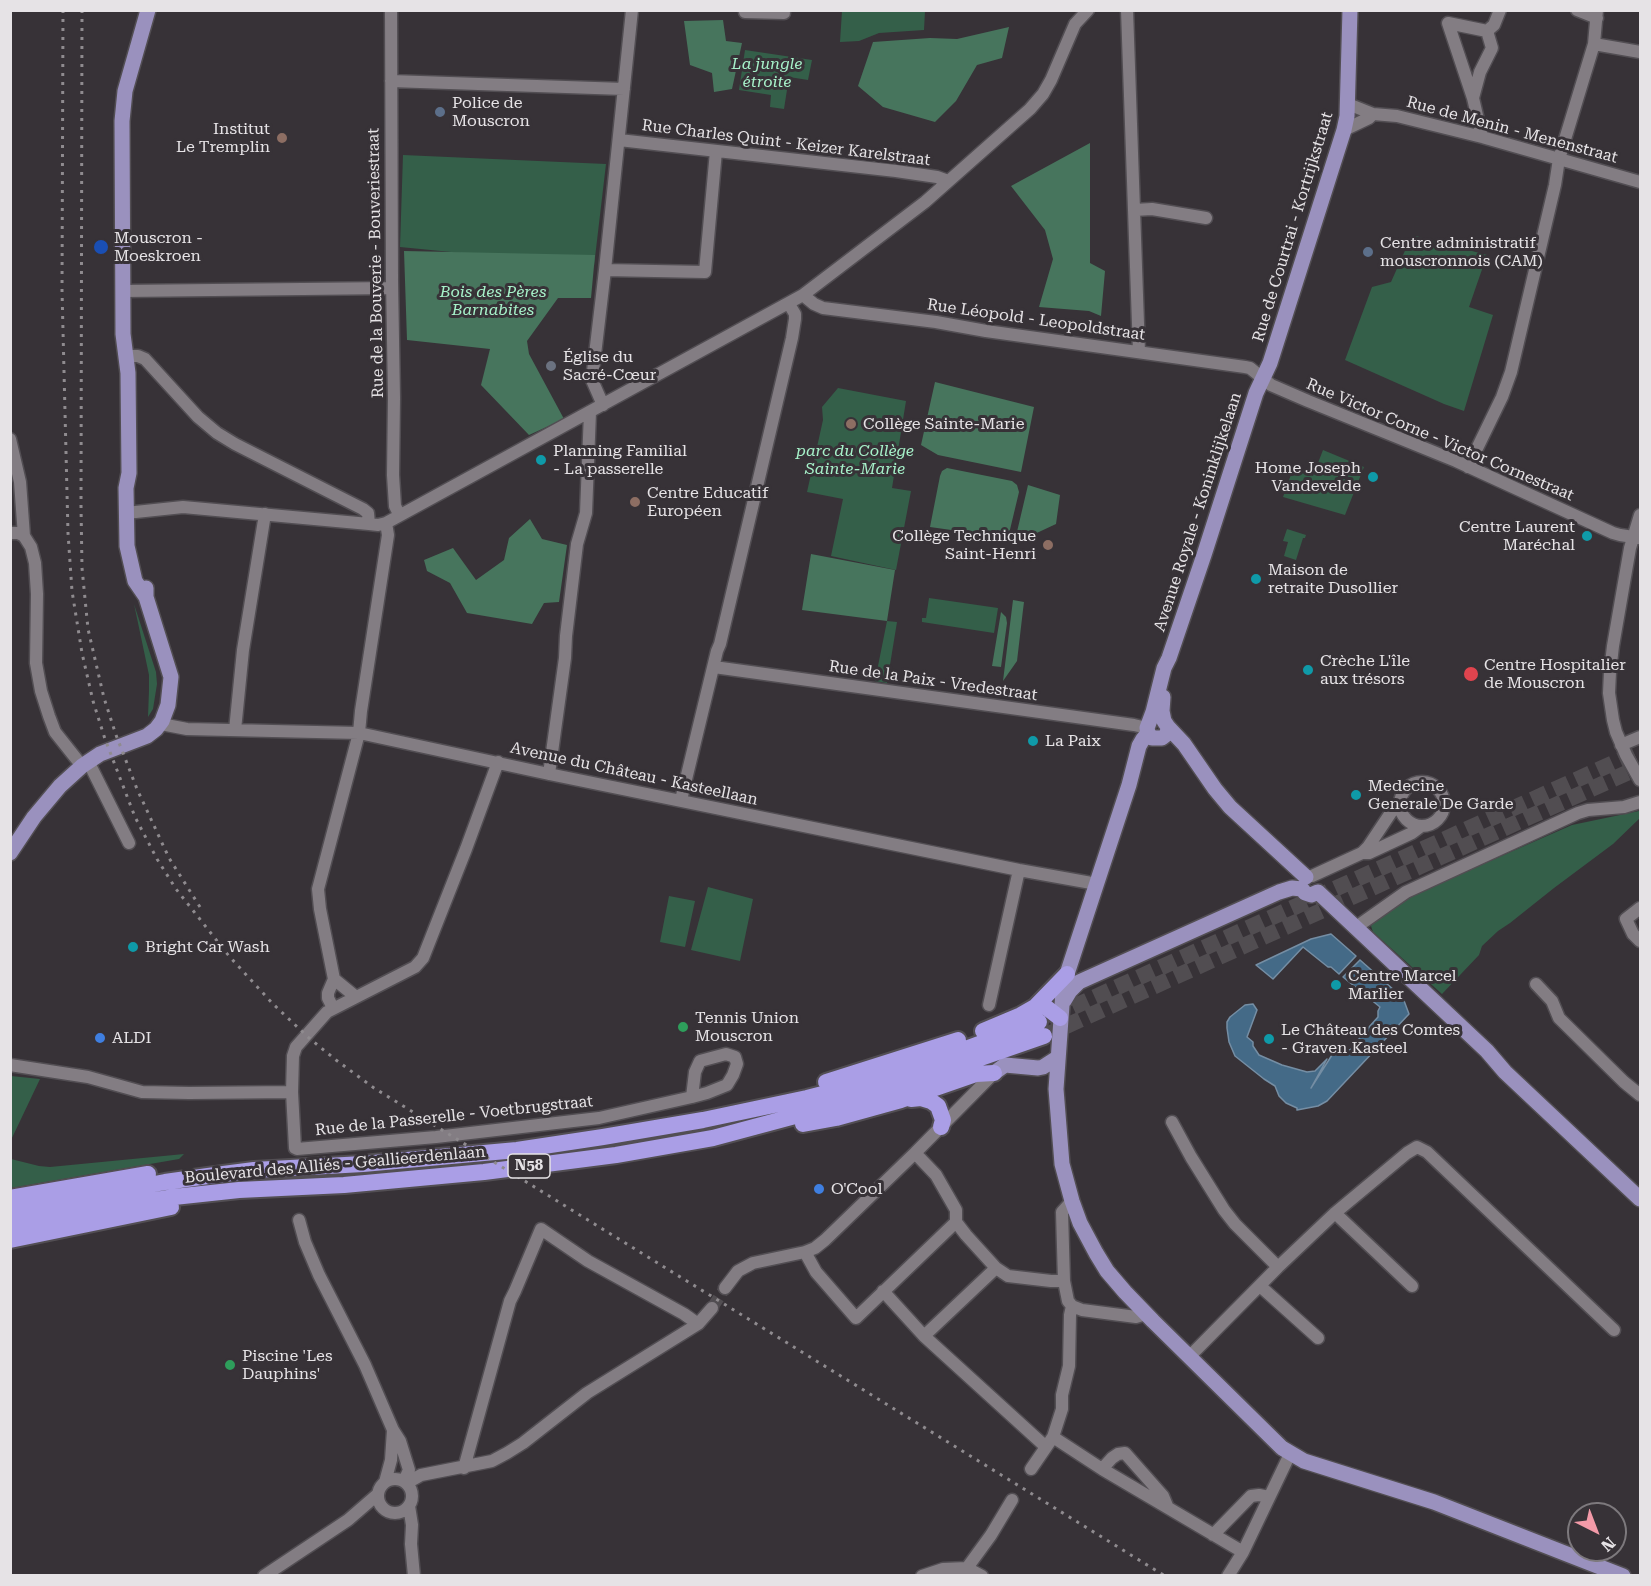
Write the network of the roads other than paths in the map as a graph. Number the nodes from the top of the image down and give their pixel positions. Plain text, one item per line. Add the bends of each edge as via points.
1 (148, 10) edge
2 (391, 10) edge
3 (632, 10) edge
4 (1088, 10) edge
5 (1350, 10) edge
6 (1500, 10) edge
7 (1577, 10) edge
8 (760, 11) edge
9 (745, 12) edge
10 (784, 13) dead end
11 (1125, 14) edge
12 (1597, 14) edge
13 (1447, 16) edge
14 (1487, 31) junction
15 (1594, 44) junction
16 (1641, 52) edge
17 (391, 81) junction
18 (624, 89) junction
19 (1473, 98) junction
20 (1373, 114) junction
21 (1346, 117) junction
22 (1482, 137) junction
23 (619, 140) junction
24 (716, 151) junction
25 (1559, 159) junction
26 (948, 181) junction
27 (1641, 182) edge
28 (1134, 210) junction
29 (1206, 219) dead end
30 (605, 270) junction
31 (392, 288) junction
32 (123, 291) junction
33 (803, 295) junction
34 (789, 304) junction
35 (1140, 352) junction
36 (127, 356) junction
37 (1263, 379) junction
38 (603, 405) junction
39 (590, 412) junction
40 (10, 439) edge
41 (1468, 466) junction
42 (131, 513) junction
43 (265, 514) junction
44 (399, 514) junction
45 (1641, 515) edge
46 (386, 523) junction
47 (369, 524) junction
48 (10, 533) edge
49 (24, 536) junction
50 (1637, 537) edge
51 (714, 667) junction
52 (161, 724) junction
53 (1155, 726) junction
54 (235, 730) junction
55 (358, 733) junction
56 (1641, 736) edge
57 (1622, 745) junction
58 (498, 762) junction
59 (85, 763) junction
60 (549, 774) junction
61 (1640, 776) edge
62 (681, 800) junction
63 (1400, 802) junction
64 (1641, 802) edge
65 (1420, 827) junction
66 (129, 843) dead end
67 (1377, 843) junction
68 (10, 853) edge
69 (1281, 855) junction
70 (1019, 870) junction
71 (1097, 884) junction
72 (1312, 884) junction
73 (1279, 891) junction
74 (1641, 908) edge
75 (1355, 928) junction
76 (1078, 941) junction
77 (1641, 941) edge
78 (1098, 973) junction
79 (1067, 974) junction
80 (334, 979) junction
81 (1536, 984) dead end
82 (356, 997) junction
83 (989, 1005) dead end
84 (333, 1008) junction
85 (1061, 1011) junction
86 (1039, 1022) junction
87 (1057, 1058) junction
88 (10, 1065) edge
89 (10, 1069) edge
90 (32, 1069) junction
91 (994, 1073) junction
92 (1056, 1077) junction
93 (292, 1092) junction
94 (1641, 1095) edge
95 (692, 1097) dead end
96 (901, 1100) junction
97 (1172, 1122) dead end
98 (941, 1127) junction
99 (713, 1138) junction
100 (915, 1153) junction
101 (254, 1170) junction
102 (211, 1192) junction
103 (10, 1198) edge
104 (1641, 1199) edge
105 (1072, 1201) junction
106 (10, 1212) edge
107 (1335, 1213) junction
108 (299, 1220) dead end
109 (957, 1221) junction
110 (10, 1226) edge
111 (10, 1239) edge
112 (805, 1252) junction
113 (1278, 1267) junction
114 (996, 1268) junction
115 (1064, 1281) junction
116 (1260, 1286) junction
117 (1412, 1286) dead end
118 (725, 1288) tunnel mouth
119 (883, 1291) junction
120 (1072, 1306) junction
121 (712, 1308) tunnel mouth
122 (1146, 1314) junction
123 (698, 1324) junction
124 (1614, 1330) dead end
125 (924, 1336) junction
126 (1318, 1338) dead end
127 (1189, 1357) junction
128 (393, 1430) junction
129 (1049, 1442) junction
130 (1290, 1454) junction
131 (464, 1468) junction
132 (1031, 1469) dead end
133 (1102, 1469) junction
134 (385, 1482) junction
135 (405, 1482) junction
136 (378, 1494) junction
137 (1269, 1497) junction
138 (1012, 1500) dead end
139 (409, 1506) junction
140 (1168, 1508) junction
141 (389, 1511) junction
142 (348, 1520) junction
143 (1213, 1535) junction
144 (411, 1544) junction
145 (1243, 1552) junction
146 (967, 1568) junction
147 (264, 1575) edge
148 (414, 1575) edge
149 (922, 1575) edge
150 (981, 1575) edge
151 (1228, 1575) edge
152 (1623, 1575) edge

1 - 32 main road via 126,86 122,121
2 - 17 street, Rue de la Bouverie - Bouveriestraat
3 - 18 street
4 - 26 street via 1075,24 1038,100
5 - 21 main road, Rue de Courtrai - Kortrijkstraat
6 - 14 street
7 - 12 street
8 - 9 street
8 - 10 street
11 - 28 street
12 - 15 street
13 - 14 street
13 - 19 street
14 - 19 street via 1492,48
15 - 16 street
15 - 25 street
17 - 18 street
17 - 31 street, Rue de la Bouverie - Bouveriestraat
18 - 23 street
19 - 22 street
20 - 21 street, Rue de Menin - Menenstraat
20 - 21 street via 1365,120
20 - 22 street, Rue de Menin - Menenstraat
21 - 37 main road, Rue de Courtrai - Kortrijkstraat
22 - 25 street, Rue de Menin - Menenstraat
23 - 24 street, Rue Charles Quint - Keizer Karelstraat
23 - 30 street
24 - 26 street, Rue Charles Quint - Keizer Karelstraat via 896,171
24 - 30 street via 705,272
25 - 27 street, Rue de Menin - Menenstraat
25 - 41 street via 1511,372
26 - 33 street
28 - 29 street via 1152,209
28 - 35 street
30 - 38 street via 592,380
31 - 32 street
31 - 44 street, Rue de la Bouverie - Bouveriestraat via 393,475 394,506
32 - 36 main road
33 - 34 street
33 - 35 street, Rue Léopold - Leopoldstraat via 823,308
34 - 38 street
34 - 51 street via 795,314 792,338
35 - 37 street, Rue Léopold - Leopoldstraat via 1250,368
36 - 42 main road via 129,473 134,488
36 - 47 street via 145,359 198,417 218,433 363,509 368,513
37 - 41 street, Rue Victor Corne - Victor Cornestraat
37 - 53 main road, Avenue Royale - Koninklijkelaan via 1164,668
38 - 39 street
39 - 44 street
39 - 60 street via 586,513 577,544
40 - 49 street via 21,488
41 - 50 street, Rue Victor Corne - Victor Cornestraat via 1620,536
42 - 43 street via 183,507
42 - 52 main road via 128,551 132,571 146,597 171,677
43 - 47 street
43 - 54 street via 243,650
44 - 46 street
45 - 50 street
46 - 47 street
46 - 55 street via 388,535
48 - 49 street
49 - 59 street via 36,568 36,663 41,691 55,732
50 - 57 street via 1630,548 1610,672 1613,720
51 - 53 street, Rue de la Paix - Vredestraat
51 - 62 street
52 - 54 street, Avenue du Château - Kasteellaan
52 - 59 main road via 147,736
53 - 69 main road via 1184,744 1230,807
53 - 71 main road, Avenue Royale - Koninklijkelaan via 1139,746
54 - 55 street, Avenue du Château - Kasteellaan
55 - 58 street, Avenue du Château - Kasteellaan
55 - 80 street via 318,889
56 - 57 street
57 - 61 street
58 - 60 street, Avenue du Château - Kasteellaan
58 - 82 street, Rue de la Passerelle - Voetbrugstraat via 423,958 415,967
59 - 66 street
59 - 68 main road via 34,817
60 - 62 street, Avenue du Château - Kasteellaan
62 - 70 street, Avenue du Château - Kasteellaan
63 - 65 street via 1406,820
63 - 65 street via 1406,789 1417,783 1430,783 1440,790 1445,802 1443,814 1435,823
63 - 67 street
64 - 75 street via 1578,813 1406,892
65 - 67 street
67 - 72 street via 1332,867
69 - 72 main road
69 - 73 main road via 1288,874
70 - 71 street, Avenue du Château - Kasteellaan
70 - 83 street
71 - 76 main road, Avenue Royale - Koninklijkelaan
72 - 73 main road
72 - 75 main road
73 - 78 main road
74 - 77 street via 1626,919
75 - 104 main road
76 - 78 main road via 1084,966
76 - 79 main road, Avenue Royale - Koninklijkelaan
78 - 85 main road via 1074,986
79 - 85 main road, Avenue Royale - Koninklijkelaan
79 - 86 highway
80 - 82 street
80 - 84 street via 328,993
81 - 94 street via 1552,1000 1558,1018
82 - 84 street, Rue de la Passerelle - Voetbrugstraat
84 - 93 street, Rue de la Passerelle - Voetbrugstraat via 294,1051
85 - 86 highway via 1042,1006
85 - 87 main road, Avenue Royale - Koninklijkelaan
86 - 99 highway, Boulevard des Alliés - Geallieerdenlaan / N58 via 877,1094
86 - 101 highway, Boulevard des Alliés - Geallieerdenlaan / N58 via 1014,1018 949,1043 776,1097 758,1108 517,1150
87 - 91 main road via 1043,1067 1005,1065
87 - 92 main road, Avenue Royale - Koninklijkelaan
88 - 90 street
89 - 90 street
90 - 93 street via 74,1074 142,1092
91 - 92 main road
91 - 96 highway via 976,1074
91 - 98 street
92 - 105 main road, Avenue Royale - Koninklijkelaan via 1062,1164
93 - 95 street, Rue de la Passerelle - Voetbrugstraat via 297,1149 580,1121
96 - 98 highway via 931,1101 938,1106
96 - 99 highway via 836,1118
97 - 113 street via 1224,1210
98 - 100 street
99 - 102 highway, Boulevard des Alliés - Geallieerdenlaan / N58 via 484,1172
100 - 109 street via 936,1175 956,1210
100 - 112 street via 825,1240
101 - 103 highway, N58 via 204,1168 162,1172
101 - 106 highway, Boulevard des Alliés - Geallieerdenlaan / N58 via 165,1182
102 - 110 highway, Boulevard des Alliés - Geallieerdenlaan / N58
102 - 111 highway, N58 via 166,1209
105 - 115 street via 1062,1212
105 - 122 main road, Avenue Royale - Koninklijkelaan via 1101,1262
107 - 113 street
107 - 117 street
107 - 124 street via 1407,1153 1417,1148 1427,1152
108 - 128 street via 316,1267
109 - 114 street
109 - 119 street
112 - 118 street via 753,1263 738,1271
112 - 119 street via 816,1272 856,1318
113 - 116 street
114 - 115 street via 1008,1276
114 - 125 street
115 - 120 street
116 - 126 street
116 - 127 street
119 - 125 street
120 - 122 street via 1136,1317
120 - 129 street via 1062,1409
121 - 123 street
122 - 127 main road, Avenue Royale - Koninklijkelaan
123 - 131 street via 587,1393 507,1453
123 - 131 street via 541,1230 510,1301
125 - 129 street
127 - 130 main road, Avenue Royale - Koninklijkelaan
128 - 134 street
128 - 135 street via 409,1470
129 - 132 street
129 - 133 street
130 - 137 street
130 - 152 main road, Avenue Royale - Koninklijkelaan via 1434,1502
131 - 135 street via 421,1475
133 - 140 street
133 - 140 street via 1112,1458 1125,1453 1163,1496
134 - 135 street
134 - 136 street
135 - 139 street via 412,1494
136 - 141 street via 381,1505
136 - 142 street
137 - 143 street via 1251,1497
137 - 145 street
138 - 146 street
139 - 141 street via 399,1512
139 - 144 street
140 - 143 street
141 - 142 street
141 - 144 street
142 - 147 street
143 - 145 street
144 - 148 street
145 - 151 street
146 - 149 street
146 - 150 street

